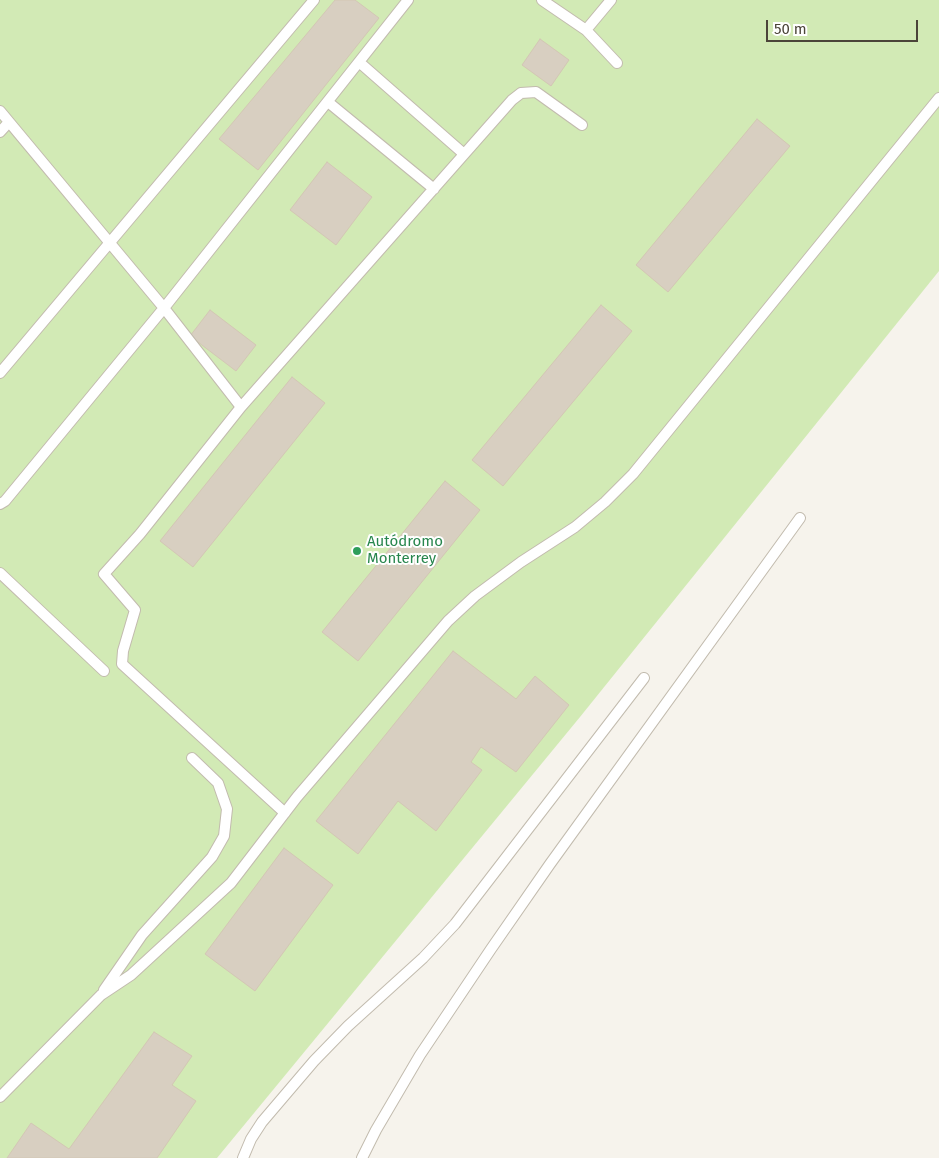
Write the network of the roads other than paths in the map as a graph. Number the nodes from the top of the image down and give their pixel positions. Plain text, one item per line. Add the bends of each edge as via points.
1 (314, 0) edge
2 (408, 0) edge
3 (542, 0) edge
4 (611, 0) edge
5 (586, 30) junction
6 (359, 62) junction
7 (617, 63) dead end
8 (939, 98) edge
9 (328, 102) junction
10 (0, 111) edge
11 (9, 122) junction
12 (582, 125) dead end
13 (0, 132) edge
14 (464, 154) junction
15 (434, 189) junction
16 (111, 244) junction
17 (164, 308) junction
18 (0, 373) edge
19 (241, 407) junction
20 (0, 504) edge
21 (800, 518) dead end
22 (0, 573) edge
23 (104, 671) dead end
24 (644, 678) dead end
25 (192, 758) dead end
26 (285, 813) junction
27 (101, 995) junction
28 (0, 1097) edge
29 (243, 1158) edge
30 (362, 1158) edge

1 - 16 lane
2 - 6 lane
3 - 5 lane
4 - 5 lane
5 - 7 lane
6 - 9 lane
6 - 14 lane
8 - 26 lane via 633,474 574,528 513,568 448,620
9 - 15 lane
9 - 17 lane
10 - 11 lane
11 - 13 lane
11 - 16 lane
12 - 14 lane via 547,98 529,91 520,93
14 - 15 lane
15 - 19 lane
16 - 17 lane
16 - 18 lane
17 - 19 lane
17 - 20 lane
19 - 26 lane via 104,574 135,610 122,664
21 - 30 lane via 497,941 420,1055
22 - 23 lane
24 - 29 lane via 455,924 314,1061 262,1122 250,1139
25 - 27 lane via 218,783 227,809 224,836 212,857 142,935
26 - 27 lane via 231,883 131,976
27 - 28 lane

